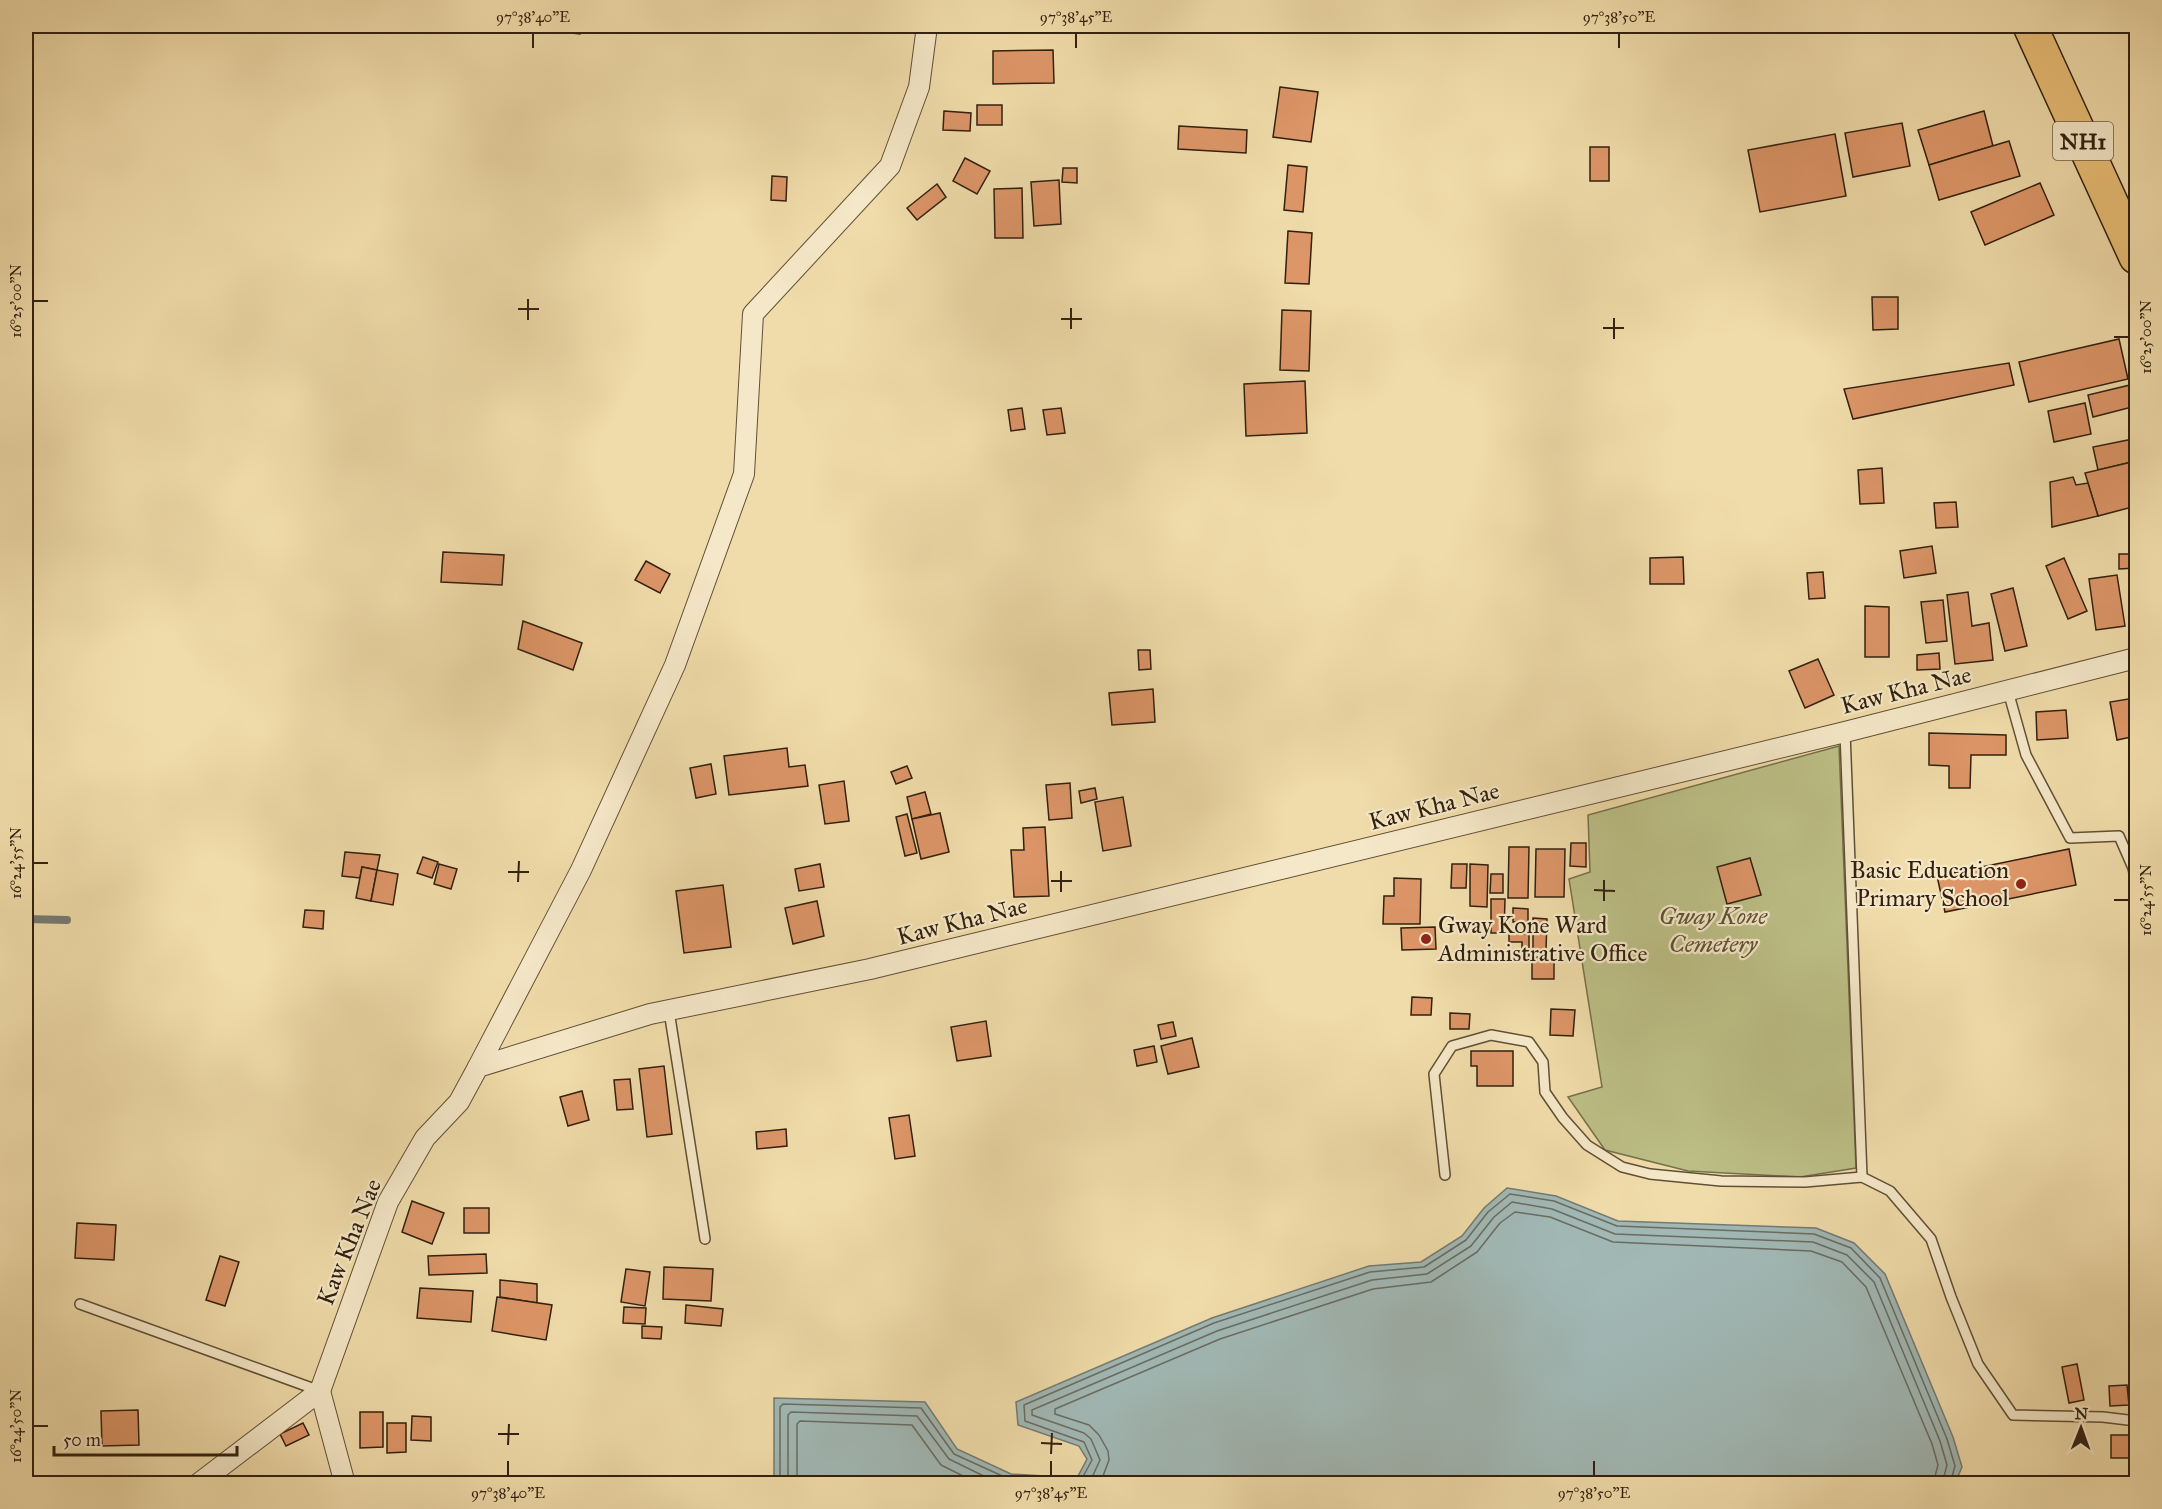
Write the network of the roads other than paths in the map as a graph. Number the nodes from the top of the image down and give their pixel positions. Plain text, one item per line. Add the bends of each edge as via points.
1 (927, 26) edge
2 (2030, 26) edge
3 (2136, 256) edge
4 (2136, 658) edge
5 (2008, 691) junction
6 (1845, 732) junction
7 (2136, 882) edge
8 (669, 1011) junction
9 (478, 1067) junction
10 (1445, 1175) dead end
11 (1862, 1177) junction
12 (705, 1239) dead end
13 (80, 1304) dead end
14 (320, 1391) junction
15 (2136, 1421) edge
16 (198, 1484) edge
17 (345, 1484) edge

1 - 9 street via 919,87 890,166 753,314 744,474 675,664 581,870
2 - 3 highway, NH1
4 - 5 street, Kaw Kha Nae
5 - 6 street, Kaw Kha Nae
5 - 7 lane via 2026,754 2070,838 2119,836
6 - 8 street, Kaw Kha Nae via 870,969
6 - 11 lane
8 - 9 street, Kaw Kha Nae
8 - 12 lane
9 - 14 street, Kaw Kha Nae via 459,1102 425,1138 388,1202
10 - 11 lane via 1434,1074 1452,1046 1491,1035 1529,1042 1543,1062 1545,1092 1563,1118 1587,1145 1622,1167 1650,1174 1721,1181 1805,1182
11 - 15 lane via 1890,1191 1931,1239 1978,1364 2013,1415
13 - 14 lane
14 - 16 street
14 - 17 street

